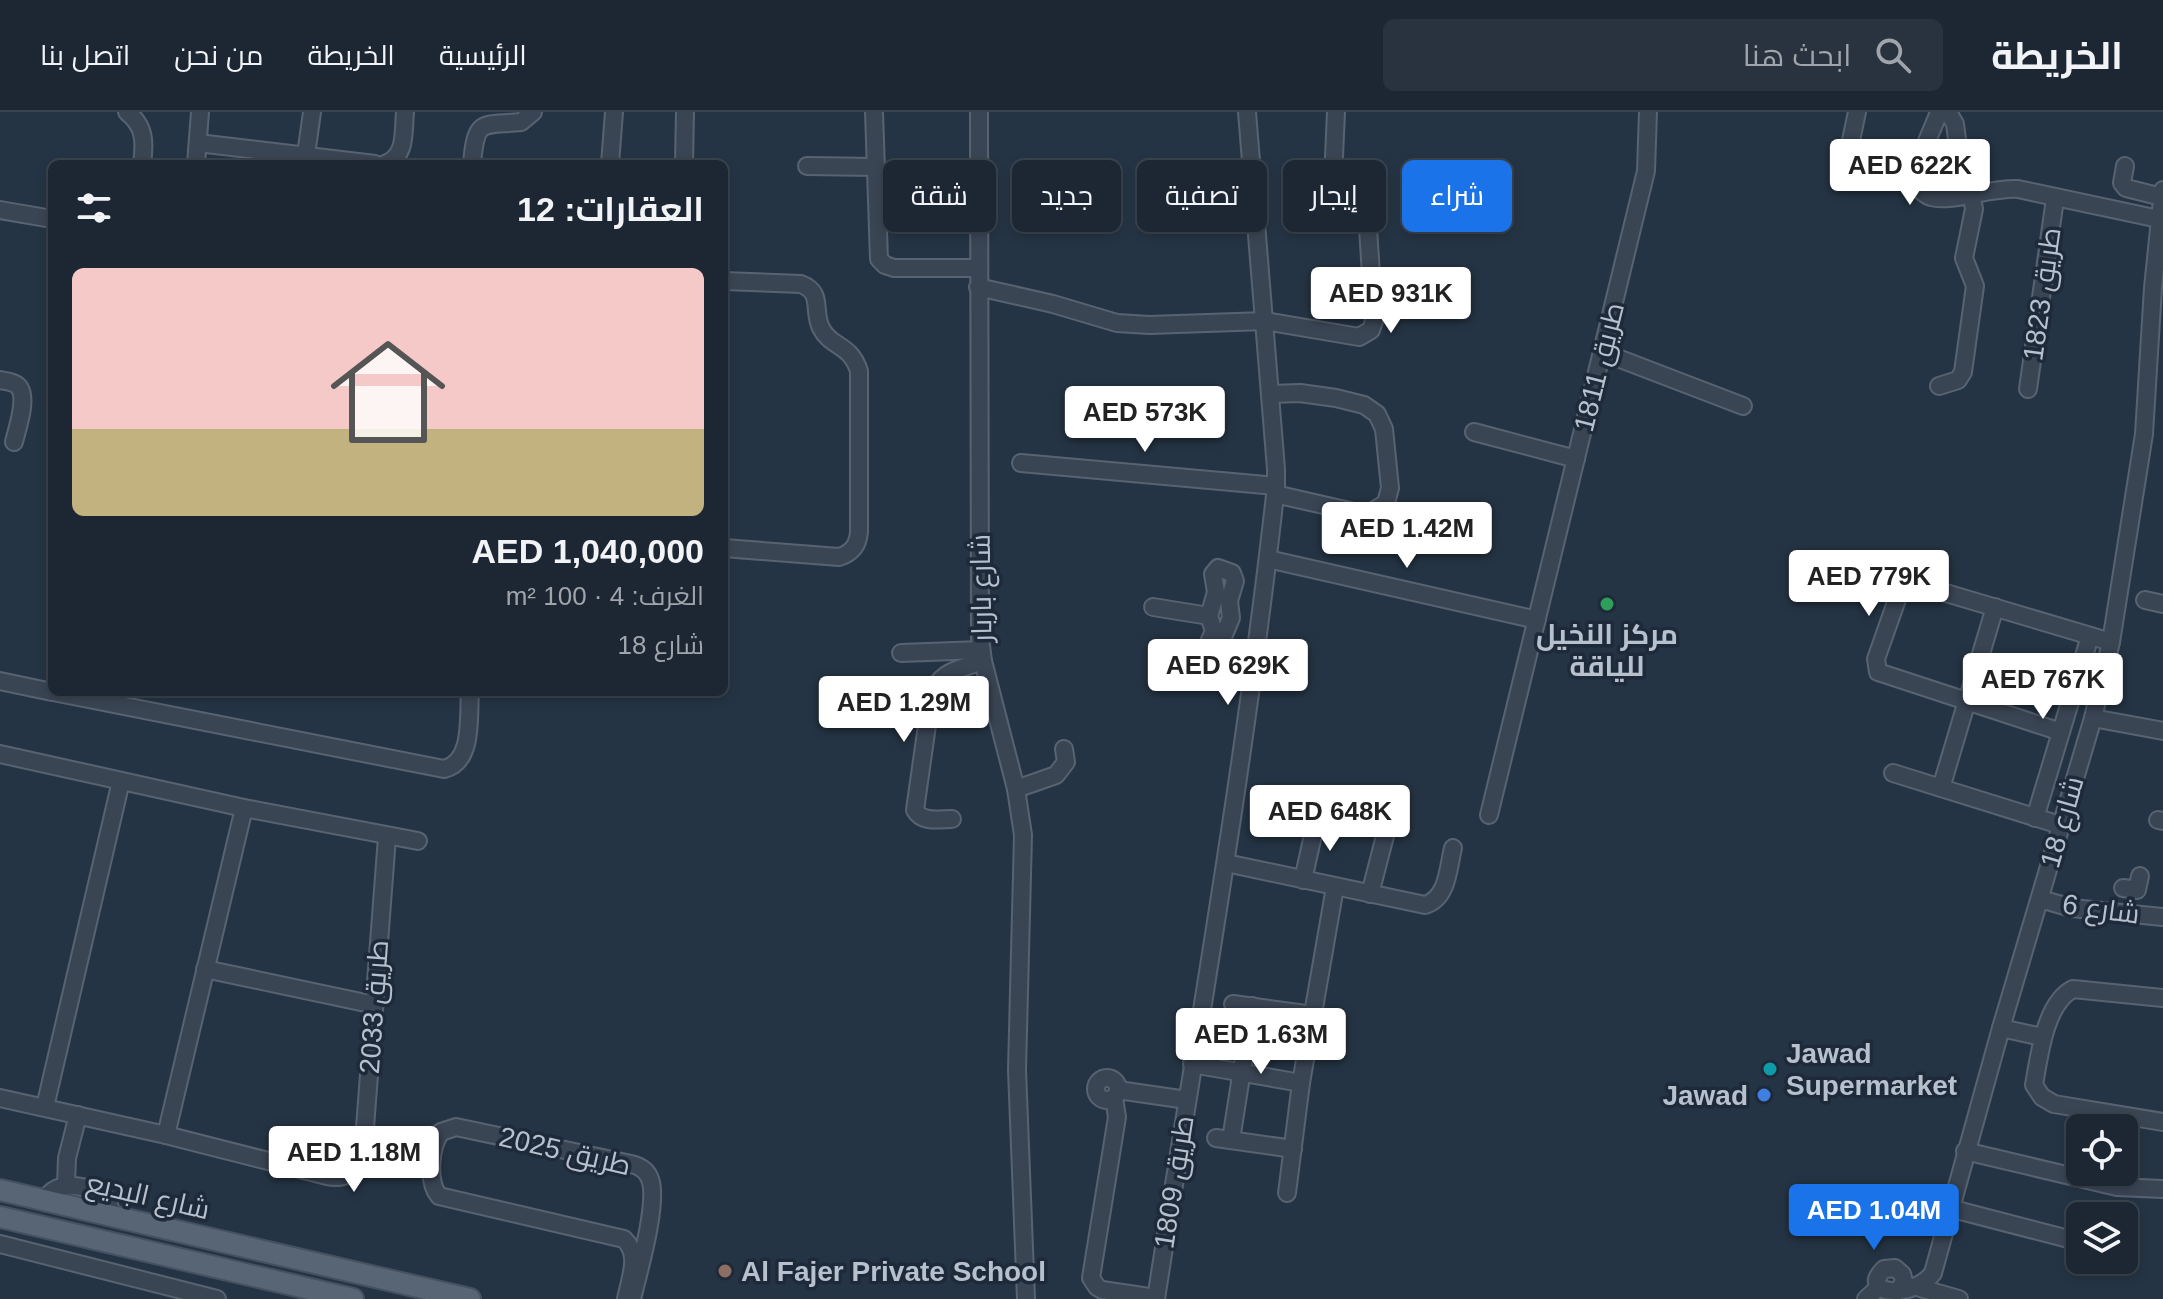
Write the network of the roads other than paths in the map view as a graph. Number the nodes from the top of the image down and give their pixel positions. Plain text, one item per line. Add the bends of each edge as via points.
1 (127, 112) edge
2 (200, 112) edge
3 (312, 112) edge
4 (405, 112) edge
5 (533, 112) edge
6 (614, 112) edge
7 (685, 112) edge
8 (874, 112) edge
9 (979, 112) edge
10 (1247, 112) edge
11 (1336, 112) edge
12 (1648, 112) edge
13 (1857, 112) edge
14 (1939, 112) edge
15 (1948, 112) edge
16 (198, 143) junction
17 (1849, 150) dead end
18 (306, 155) junction
19 (1334, 157) dead end
20 (142, 160) edge
21 (196, 160) edge
22 (344, 160) edge
23 (391, 160) edge
24 (472, 160) edge
25 (610, 160) edge
26 (684, 160) edge
27 (807, 166) dead end
28 (2125, 166) dead end
29 (875, 167) junction
30 (2163, 190) edge
31 (1968, 194) junction
32 (2162, 197) edge
33 (2055, 199) junction
34 (0, 210) edge
35 (48, 218) edge
36 (2160, 222) edge
37 (1368, 232) edge
38 (978, 268) junction
39 (728, 281) edge
40 (978, 287) junction
41 (1265, 321) junction
42 (1602, 352) junction
43 (0, 380) edge
44 (1939, 386) dead end
45 (2028, 389) dead end
46 (1270, 394) junction
47 (1743, 406) dead end
48 (1474, 432) dead end
49 (14, 442) dead end
50 (1576, 459) junction
51 (1021, 463) dead end
52 (1275, 490) junction
53 (728, 548) edge
54 (1268, 559) junction
55 (2145, 600) dead end
56 (2163, 604) edge
57 (1153, 607) dead end
58 (1995, 607) junction
59 (1209, 616) junction
60 (1231, 618) junction
61 (1537, 620) junction
62 (1261, 622) junction
63 (1218, 634) junction
64 (2090, 636) junction
65 (2111, 642) junction
66 (901, 653) dead end
67 (982, 656) junction
68 (1233, 664) dead end
69 (0, 681) edge
70 (48, 691) edge
71 (72, 696) edge
72 (470, 696) edge
73 (1967, 702) junction
74 (2093, 718) junction
75 (2163, 731) edge
76 (2061, 732) junction
77 (1064, 749) dead end
78 (1, 758) edge
79 (1893, 773) dead end
80 (121, 781) junction
81 (1941, 788) junction
82 (1016, 789) junction
83 (244, 808) junction
84 (1489, 815) dead end
85 (1317, 817) dead end
86 (2035, 818) junction
87 (952, 819) dead end
88 (2060, 825) junction
89 (1386, 832) dead end
90 (387, 837) junction
91 (418, 841) dead end
92 (1453, 848) dead end
93 (1226, 863) junction
94 (1303, 880) junction
95 (2133, 885) dead end
96 (1335, 887) junction
97 (1370, 894) junction
98 (2040, 899) junction
99 (2135, 914) junction
100 (2163, 917) edge
101 (205, 969) junction
102 (2163, 998) edge
103 (1233, 1004) dead end
104 (375, 1005) junction
105 (1252, 1006) junction
106 (1313, 1015) junction
107 (2001, 1028) junction
108 (2042, 1037) junction
109 (1192, 1064) junction
110 (1242, 1072) junction
111 (1301, 1083) junction
112 (0, 1098) edge
113 (1187, 1100) junction
114 (45, 1107) junction
115 (78, 1115) junction
116 (2163, 1122) edge
117 (166, 1135) junction
118 (1293, 1149) junction
119 (1965, 1151) junction
120 (66, 1185) junction
121 (2163, 1189) edge
122 (0, 1190) edge
123 (1287, 1193) dead end
124 (45, 1201) junction
125 (1949, 1208) junction
126 (112, 1216) junction
127 (0, 1217) edge
128 (648, 1225) junction
129 (617, 1236) junction
130 (2066, 1238) edge
131 (0, 1244) edge
132 (1936, 1263) junction
133 (1902, 1274) junction
134 (1920, 1288) junction
135 (1885, 1293) edge
136 (217, 1299) edge
137 (353, 1299) edge
138 (470, 1299) edge
139 (626, 1299) edge
140 (632, 1299) edge
141 (1026, 1299) edge
142 (1156, 1299) edge
143 (1866, 1299) edge
144 (1959, 1299) edge

1 - 20 street via 143,133
2 - 16 street
3 - 18 street
4 - 23 street via 400,154
5 - 24 street via 521,122 480,129
6 - 25 street
7 - 26 street
8 - 29 street
9 - 38 street, شارع باربار
10 - 41 street, طريق 1809
11 - 19 street
12 - 42 street, طريق 1811 via 1646,171
13 - 17 street
14 - 31 street via 1917,173 1918,185 1931,197
15 - 31 street
16 - 18 street
16 - 21 street
18 - 22 street
27 - 29 street
28 - 32 street via 2126,188
29 - 38 street via 881,262 894,268
30 - 32 street, شارع 18
31 - 33 street via 2007,188
31 - 44 street via 1974,209 1964,258 1975,286 1963,372 1958,380
32 - 36 street, شارع 18
33 - 36 street
33 - 45 street, طريق 1823
34 - 35 street
36 - 65 street, شارع 18 via 2144,434
37 - 41 street via 1371,330 1354,338
38 - 40 street, شارع باربار
39 - 53 street via 809,287 815,293 822,331 848,350 859,371 859,539 852,551 839,557
40 - 41 street via 1133,325
40 - 67 street, شارع باربار
41 - 46 street, طريق 1809
42 - 47 street
42 - 50 street, طريق 1811
43 - 49 street via 21,389
46 - 52 street, طريق 1809
46 - 52 street via 1318,395 1371,409 1384,429 1390,488 1386,503 1367,515
48 - 50 street
50 - 61 street, طريق 1811
51 - 52 street
52 - 54 street, طريق 1809
54 - 61 street
54 - 62 street, طريق 1809
55 - 56 street
57 - 59 street
58 - 64 street
58 - 73 street
58 - 73 street via 1908,584 1900,591 1876,659 1881,674
59 - 60 street via 1222,596
59 - 63 street
60 - 62 street
60 - 63 street
61 - 84 street, طريق 1811
62 - 93 street, طريق 1809
63 - 68 street
64 - 65 street
64 - 76 street
65 - 74 street, شارع 18
66 - 67 street
67 - 82 street, شارع باربار
67 - 87 street via 942,677 931,697 915,810 924,819
69 - 70 street
71 - 72 street via 444,769 457,765 464,753
73 - 76 street
73 - 81 street
74 - 75 street
74 - 88 street, شارع 18
76 - 86 street
77 - 82 street via 1066,762 1056,775
78 - 80 street
79 - 81 street
80 - 83 street
80 - 114 street
81 - 86 street
82 - 141 street, شارع باربار via 1023,850 1017,1070
83 - 90 street
83 - 101 street
85 - 94 street
86 - 88 street
88 - 98 street, شارع 18
89 - 97 street
90 - 91 street
90 - 104 street, طريق 2033
92 - 97 street via 1444,888 1435,901 1420,905
93 - 94 street
93 - 109 street, طريق 1809
94 - 96 street
95 - 99 street
96 - 97 street
96 - 106 street
98 - 99 street, شارع 6
98 - 107 street, شارع 18
99 - 100 street, شارع 6
101 - 104 street
101 - 117 street
102 - 108 street via 2073,989 2060,1000
103 - 105 street
104 - 117 street, طريق 2033 via 363,1154 351,1174 327,1176
105 - 106 street
105 - 110 street, طريق 1809
106 - 111 street
107 - 108 street
107 - 119 street, شارع 18
108 - 116 street via 2034,1085 2042,1097 2054,1104
109 - 110 street
109 - 113 street, طريق 1809
110 - 111 street
110 - 118 street, طريق 1809 via 1223,1139
111 - 118 street
112 - 114 street, طريق 2033
113 - 142 street, طريق 1809
113 - 142 street via 1116,1094 1117,1117 1091,1278 1102,1290
114 - 115 street, طريق 2033
115 - 117 street, طريق 2033
115 - 120 street
118 - 123 street
119 - 121 street via 2117,1187
119 - 125 street, شارع 18
120 - 124 street via 53,1189
120 - 126 street via 105,1196
122 - 124 main road, شارع البديع
124 - 126 main road, شارع البديع
125 - 130 street
125 - 132 street, شارع 18
126 - 138 main road, شارع البديع
127 - 137 main road, شارع البديع
128 - 129 street
128 - 129 street, طريق 2025 via 652,1184 637,1166 456,1127 437,1136 432,1183 444,1198
128 - 140 street, طريق 2025
129 - 139 street via 628,1242 634,1256
131 - 136 street
132 - 133 street via 1917,1274
132 - 134 street, شارع 18
133 - 135 street via 1903,1286
133 - 135 street via 1884,1269 1877,1279
134 - 135 street
134 - 144 street
135 - 143 street

